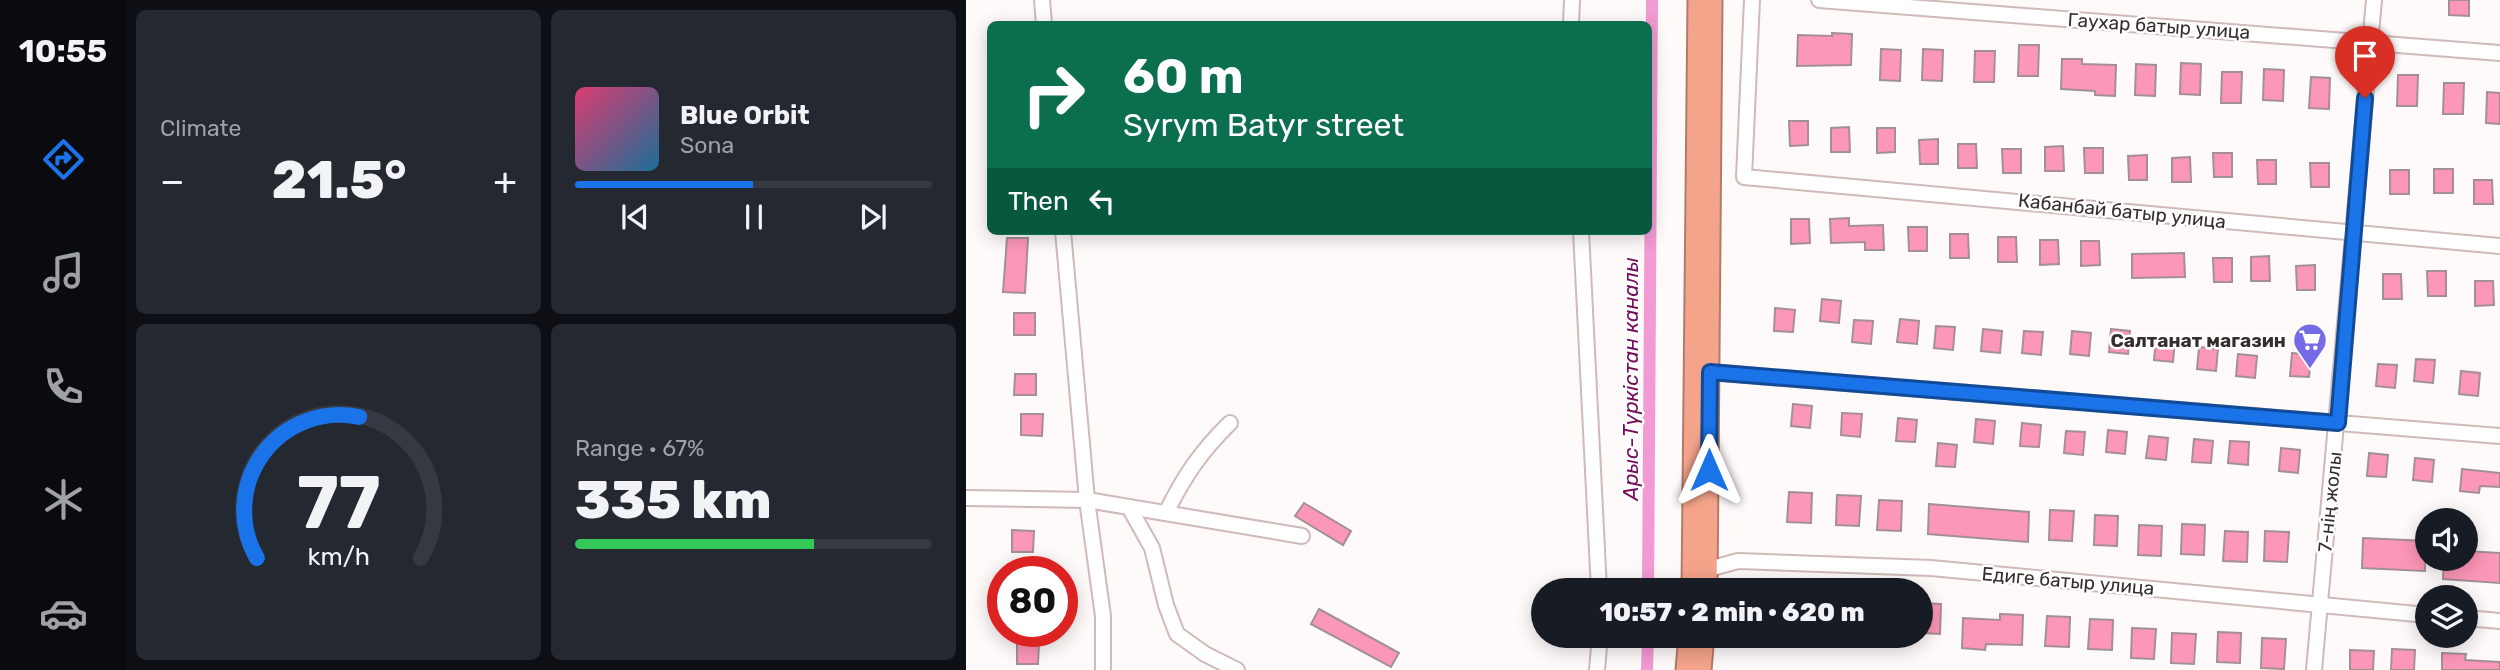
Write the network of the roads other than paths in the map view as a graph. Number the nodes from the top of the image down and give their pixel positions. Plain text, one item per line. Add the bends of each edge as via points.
1 (1042, 0) edge
2 (1572, 0) edge
3 (1698, 0) edge
4 (1712, 0) edge
5 (1752, 0) edge
6 (1819, 0) edge
7 (2374, 0) edge
8 (1044, 21) edge
9 (1571, 21) edge
10 (2370, 44) junction
11 (2500, 53) edge
12 (2354, 234) junction
13 (1063, 235) edge
14 (1581, 235) edge
15 (2500, 246) edge
16 (1710, 372) junction
17 (1230, 423) dead end
18 (2338, 423) junction
19 (2500, 436) edge
20 (966, 498) edge
21 (1087, 500) junction
22 (1129, 507) junction
23 (1166, 513) junction
24 (1302, 536) dead end
25 (1709, 569) junction
26 (1598, 578) edge
27 (1692, 578) edge
28 (1708, 578) edge
29 (2319, 606) junction
30 (2415, 614) edge
31 (2478, 619) edge
32 (2500, 621) edge
33 (1599, 648) edge
34 (1688, 648) edge
35 (1702, 648) edge
36 (1103, 670) edge
37 (1237, 670) edge
38 (1597, 670) edge
39 (1686, 670) edge
40 (1700, 670) edge
41 (2314, 670) edge

1 - 8 street
2 - 9 street
3 - 27 highway
4 - 16 highway
5 - 12 street, Кабанбай батыр улица via 1744,177
6 - 10 street, Гаухар батыр улица
7 - 10 street, 7-нің жолы
10 - 11 street, Гаухар батыр улица
10 - 12 street, 7-нің жолы
12 - 15 street, Кабанбай батыр улица
12 - 18 street, 7-нің жолы
13 - 21 street
14 - 26 street
16 - 18 street
16 - 25 highway
17 - 23 street via 1202,450
18 - 19 street
18 - 29 street, 7-нің жолы
20 - 21 street
21 - 22 street
21 - 36 street via 1103,616
22 - 23 street
22 - 37 street via 1152,548 1178,634
23 - 24 street
25 - 28 highway
25 - 29 street, Едиге батыр улица via 1738,561 1931,568
29 - 30 street, Едиге батыр улица
29 - 41 street, 7-нің жолы
31 - 32 street
33 - 38 street
34 - 39 highway
35 - 40 highway

